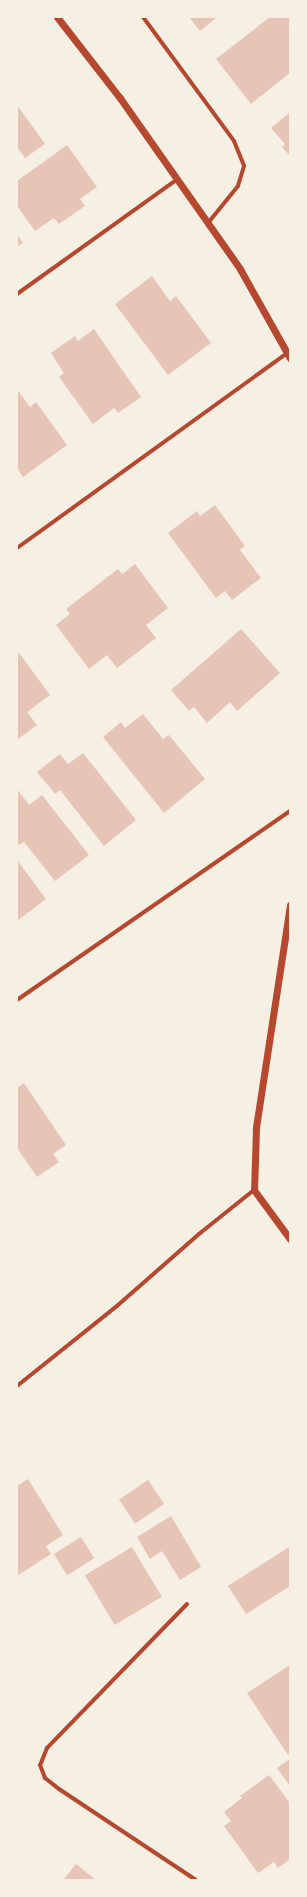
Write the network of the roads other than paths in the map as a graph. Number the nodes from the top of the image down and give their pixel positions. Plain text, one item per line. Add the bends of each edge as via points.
1 (57, 17) edge
2 (143, 17) edge
3 (176, 180) junction
4 (207, 224) junction
5 (17, 294) edge
6 (289, 355) edge
7 (17, 548) edge
8 (290, 811) edge
9 (290, 905) edge
10 (17, 1000) edge
11 (254, 1190) junction
12 (290, 1240) edge
13 (17, 1386) edge
14 (186, 1604) dead end
15 (196, 1880) edge

1 - 3 street via 120,98
2 - 4 street via 234,141 244,166 238,186
3 - 4 street
3 - 5 street
4 - 6 street via 240,269
6 - 7 street
8 - 10 street
9 - 11 street via 257,1121
11 - 12 street
11 - 13 street via 199,1234 113,1310
14 - 15 street via 47,1748 40,1765 45,1778 59,1790

